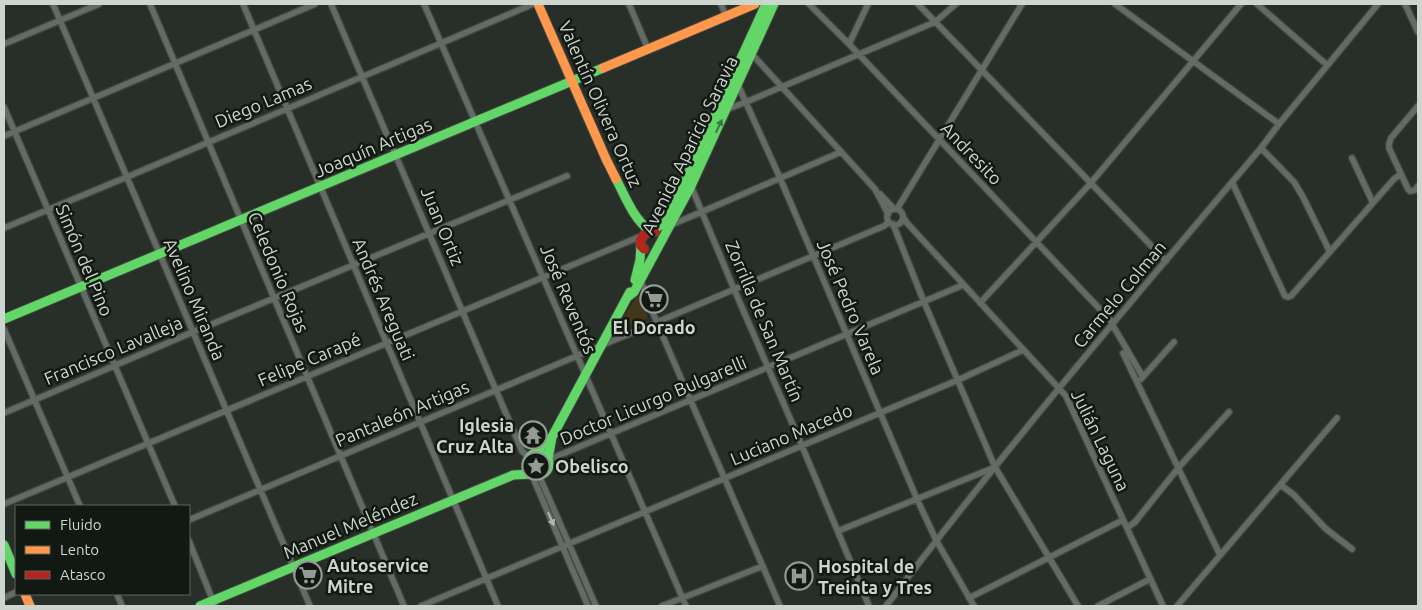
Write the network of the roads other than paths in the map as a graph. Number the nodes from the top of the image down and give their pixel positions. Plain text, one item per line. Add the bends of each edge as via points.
1 (53, 4) edge
2 (99, 4) edge
3 (150, 4) edge
4 (243, 4) edge
5 (315, 4) edge
6 (331, 4) edge
7 (424, 4) edge
8 (533, 4) edge
9 (538, 4) edge
10 (629, 4) edge
11 (721, 4) edge
12 (755, 4) edge
13 (766, 4) edge
14 (774, 4) edge
15 (809, 4) edge
16 (868, 4) edge
17 (918, 4) edge
18 (956, 4) edge
19 (1022, 4) edge
20 (1115, 4) edge
21 (1242, 4) edge
22 (1257, 4) edge
23 (1378, 4) edge
24 (1405, 4) edge
25 (726, 16) junction
26 (60, 20) junction
27 (935, 22) junction
28 (254, 30) junction
29 (1418, 32) edge
30 (441, 42) junction
31 (4, 44) edge
32 (850, 44) junction
33 (648, 49) junction
34 (748, 52) junction
35 (858, 55) junction
36 (1194, 62) junction
37 (176, 63) junction
38 (1327, 65) junction
39 (982, 70) junction
40 (363, 76) junction
41 (571, 80) junction
42 (738, 85) junction
43 (781, 87) junction
44 (94, 97) junction
45 (746, 102) junction
46 (1418, 106) edge
47 (4, 107) edge
48 (287, 108) junction
49 (722, 109) junction
50 (475, 122) junction
51 (1279, 124) junction
52 (14, 131) junction
53 (4, 136) edge
54 (939, 140) junction
55 (208, 141) junction
56 (1261, 148) junction
57 (840, 152) junction
58 (396, 155) junction
59 (1352, 158) dead end
60 (1400, 174) junction
61 (128, 176) junction
62 (567, 176) dead end
63 (780, 178) junction
64 (1232, 182) junction
65 (1090, 184) junction
66 (691, 186) junction
67 (1418, 186) edge
68 (320, 187) junction
69 (875, 189) junction
70 (509, 200) junction
71 (1373, 202) junction
72 (895, 209) junction
73 (47, 210) junction
74 (701, 212) junction
75 (888, 214) junction
76 (903, 217) junction
77 (636, 218) junction
78 (241, 220) junction
79 (891, 223) junction
80 (671, 224) junction
81 (4, 228) edge
82 (651, 231) junction
83 (430, 234) junction
84 (640, 241) junction
85 (1036, 242) junction
86 (658, 248) junction
87 (1330, 252) junction
88 (160, 255) junction
89 (813, 256) junction
90 (1166, 261) junction
91 (354, 266) junction
92 (543, 278) junction
93 (640, 279) junction
94 (963, 285) junction
95 (81, 287) junction
96 (734, 289) junction
97 (629, 296) junction
98 (274, 299) junction
99 (924, 302) junction
100 (980, 303) junction
101 (462, 311) junction
102 (4, 320) edge
103 (657, 323) junction
104 (1112, 323) junction
105 (4, 329) edge
106 (193, 332) junction
107 (610, 332) junction
108 (846, 334) junction
109 (627, 335) junction
110 (1174, 342) dead end
111 (386, 344) junction
112 (602, 346) junction
113 (1023, 350) junction
114 (1123, 353) dead end
115 (577, 356) junction
116 (114, 366) junction
117 (768, 368) junction
118 (585, 375) junction
119 (308, 376) junction
120 (958, 380) junction
121 (1141, 380) junction
122 (1060, 388) junction
123 (497, 390) junction
124 (34, 400) junction
125 (690, 400) junction
126 (227, 410) junction
127 (1229, 412) dead end
128 (4, 413) edge
129 (880, 413) junction
130 (1337, 418) dead end
131 (419, 422) junction
132 (611, 434) junction
133 (552, 437) junction
134 (148, 443) junction
135 (802, 446) junction
136 (341, 456) junction
137 (530, 458) junction
138 (548, 460) junction
139 (995, 467) junction
140 (1179, 467) junction
141 (535, 474) junction
142 (513, 475) junction
143 (68, 477) junction
144 (724, 479) junction
145 (1281, 484) junction
146 (260, 489) junction
147 (917, 499) junction
148 (453, 500) junction
149 (4, 504) edge
150 (80, 505) edge
151 (174, 505) edge
152 (645, 512) junction
153 (190, 520) edge
154 (1123, 520) junction
155 (1127, 528) junction
156 (838, 531) junction
157 (373, 533) junction
158 (936, 540) junction
159 (190, 544) edge
160 (4, 545) edge
161 (566, 545) junction
162 (1352, 549) dead end
163 (1220, 554) junction
164 (1048, 558) junction
165 (763, 566) junction
166 (293, 567) junction
167 (15, 572) edge
168 (486, 579) junction
169 (1150, 579) junction
170 (683, 598) junction
171 (969, 598) junction
172 (214, 604) edge
173 (200, 606) edge
174 (310, 606) edge
175 (404, 606) edge
176 (421, 606) edge
177 (498, 606) edge
178 (588, 606) edge
179 (596, 606) edge
180 (662, 606) edge
181 (686, 606) edge
182 (780, 606) edge
183 (869, 606) edge
184 (886, 606) edge
185 (974, 606) edge
186 (1078, 606) edge
187 (1098, 606) edge
188 (1163, 606) edge
189 (1177, 606) edge

1 - 26 street, Avelino Miranda
2 - 26 street
3 - 37 street, Celedonio Rojas
4 - 28 street, Andrés Areguati
5 - 28 street
6 - 40 street, Juan Ortiz
7 - 30 street, José Reventós
8 - 30 street, Diego Lamas
9 - 41 street, Valentín Olivera Ortuz
10 - 33 street
11 - 25 street
12 - 25 street, Joaquín Artigas
13 - 34 street, Avenida Aparicio Saravia
14 - 34 street, Avenida Aparicio Saravia
15 - 32 street, Andresito
16 - 32 street
17 - 27 street
18 - 27 street
19 - 39 street
20 - 36 street
21 - 36 street
22 - 38 street
23 - 38 street, Carmelo Colman
24 - 29 street
25 - 33 street, Joaquín Artigas
26 - 31 street
26 - 44 street, Avelino Miranda
27 - 35 street
27 - 39 street
28 - 37 street
28 - 48 street, Andrés Areguati
30 - 40 street, Diego Lamas
30 - 50 street, José Reventós
32 - 35 street, Andresito
33 - 41 street, Joaquín Artigas
34 - 42 street, Avenida Aparicio Saravia
34 - 43 street
34 - 49 street, Avenida Aparicio Saravia
35 - 43 street
35 - 54 street, Andresito
36 - 51 street
36 - 65 street
37 - 44 street
37 - 55 street, Celedonio Rojas
38 - 51 street, Carmelo Colman
39 - 54 street
39 - 65 street
40 - 48 street, Diego Lamas
40 - 58 street, Juan Ortiz
41 - 50 street, Joaquín Artigas
41 - 77 street, Valentín Olivera Ortuz
42 - 45 street, José Pedro Varela
42 - 49 street, Avenida Aparicio Saravia
43 - 45 street
43 - 57 street
44 - 52 street
44 - 61 street, Avelino Miranda
45 - 49 street
45 - 63 street, José Pedro Varela
46 - 60 street via 1389,144
47 - 52 street, Simón del Pino
48 - 55 street, Diego Lamas
48 - 68 street, Andrés Areguati
66 -> 49 street, Avenida Aparicio Saravia
49 - 82 street, Avenida Aparicio Saravia via 666,222
50 - 58 street, Joaquín Artigas
50 - 70 street, José Reventós
51 - 56 street, Carmelo Colman
52 - 53 street
52 - 73 street, Simón del Pino
54 - 72 street
54 - 85 street, Andresito
55 - 61 street, Diego Lamas
55 - 78 street, Celedonio Rojas
56 - 64 street, Carmelo Colman
56 - 87 street via 1294,182
57 - 63 street
57 - 69 street
58 - 68 street, Joaquín Artigas
58 - 83 street, Juan Ortiz
59 - 71 street
60 - 67 street via 1410,191
60 - 71 street
61 - 73 street, Diego Lamas
61 - 88 street, Avelino Miranda
62 - 70 street, Francisco Lavalleja
63 - 74 street
63 - 89 street, José Pedro Varela
64 - 87 street via 1285,296 1292,296
64 - 90 street, Carmelo Colman
65 - 85 street
65 - 90 street
66 - 74 street, Zorrilla de San Martín
66 - 80 street, Avenida Aparicio Saravia
68 - 78 street, Joaquín Artigas
68 - 91 street, Andrés Areguati
69 - 72 street
69 - 75 street
70 - 83 street, Francisco Lavalleja
70 - 92 street, José Reventós
71 - 87 street
72 - 75 street
72 - 76 street
73 - 81 street, Diego Lamas
73 - 95 street, Simón del Pino
74 - 80 street
74 - 96 street, Zorrilla de San Martín
75 - 79 street
76 - 79 street via 898,224
76 - 94 street, Julián Laguna
77 - 82 street, Valentín Olivera Ortuz
77 - 84 street, Valentín Olivera Ortuz
78 - 88 street, Joaquín Artigas
78 - 98 street, Celedonio Rojas
79 - 89 street, Pantaleón Artigas
79 - 99 street
80 - 86 street, Avenida Aparicio Saravia
82 - 84 street via 645,233
82 - 86 street via 658,236
83 - 91 street, Francisco Lavalleja
83 - 101 street, Juan Ortiz
84 - 86 street via 647,252
84 - 92 street, Felipe Carapé via 629,240
84 - 97 street, Avenida Aparicio Saravia via 640,260
85 - 100 street
85 - 104 street, Andresito
86 - 93 street, Avenida Aparicio Saravia
88 - 95 street, Joaquín Artigas
88 - 106 street, Avelino Miranda
89 - 96 street, Pantaleón Artigas
89 - 108 street, José Pedro Varela
90 - 104 street, Carmelo Colman
91 - 98 street, Francisco Lavalleja
91 - 111 street, Andrés Areguati
92 - 101 street, Felipe Carapé
92 - 115 street, José Reventós
93 - 97 street, Avenida Aparicio Saravia
93 - 103 street
94 - 99 street, Doctor Licurgo Bulgarelli
94 - 100 street, Julián Laguna
95 - 102 street, Joaquín Artigas
95 - 116 street, Simón del Pino
96 - 103 street, Pantaleón Artigas
96 - 117 street, Zorrilla de San Martín
97 - 107 street, Avenida Aparicio Saravia
98 - 106 street, Francisco Lavalleja
98 - 119 street, Celedonio Rojas
99 - 108 street, Doctor Licurgo Bulgarelli
99 - 120 street
100 - 113 street, Julián Laguna
101 - 111 street, Felipe Carapé
101 - 123 street, Juan Ortiz
103 - 109 street, Pantaleón Artigas
103 - 125 street
104 - 121 street, Andresito
104 - 122 street, Carmelo Colman
105 - 124 street
106 - 116 street, Francisco Lavalleja
106 - 126 street, Avelino Miranda
107 - 109 street
107 - 112 street, Avenida Aparicio Saravia
108 - 117 street, Doctor Licurgo Bulgarelli
108 - 129 street, José Pedro Varela
109 - 112 street, Pantaleón Artigas
110 - 121 street
111 - 119 street, Felipe Carapé
111 - 131 street, Andrés Areguati
112 - 115 street, Pantaleón Artigas
112 - 118 street, Avenida Aparicio Saravia
113 - 120 street, Luciano Macedo
113 - 122 street, Julián Laguna
114 - 121 street
115 - 118 street, José Reventós
115 - 123 street, Pantaleón Artigas
116 - 124 street, Francisco Lavalleja
116 - 134 street, Simón del Pino
117 - 125 street, Doctor Licurgo Bulgarelli
117 - 135 street, Zorrilla de San Martín
118 - 132 street, José Reventós
118 - 133 street, Avenida Aparicio Saravia
119 - 126 street, Felipe Carapé
119 - 136 street, Celedonio Rojas
120 - 129 street, Luciano Macedo
120 - 139 street
121 - 140 street
122 - 139 street, Carmelo Colman
122 - 154 street, Julián Laguna
123 - 131 street, Pantaleón Artigas
123 - 137 street, Juan Ortiz via 522,451
124 - 128 street, Francisco Lavalleja
124 - 143 street
125 - 132 street, Doctor Licurgo Bulgarelli
125 - 144 street
126 - 134 street, Felipe Carapé
126 - 146 street, Avelino Miranda
127 - 140 street
129 - 135 street, Luciano Macedo
129 - 147 street, José Pedro Varela
130 - 145 street
131 - 136 street, Pantaleón Artigas
131 - 148 street, Andrés Areguati
132 - 138 street, Doctor Licurgo Bulgarelli
132 - 152 street, José Reventós
133 - 137 street, Avenida Aparicio Saravia
133 - 138 street, Avenida Aparicio Saravia
134 - 143 street, Felipe Carapé
134 - 151 street, Simón del Pino
135 - 144 street, Luciano Macedo
135 - 156 street, Zorrilla de San Martín
136 - 146 street, Pantaleón Artigas
136 - 157 street, Celedonio Rojas
137 - 138 street via 541,454
137 - 141 street via 527,466
137 - 142 street, Manuel Meléndez
138 - 141 street via 545,473
139 - 147 street
139 - 158 street, Carmelo Colman
139 - 164 street
140 - 155 street
140 - 163 street
141 - 142 street, Manuel Meléndez
141 - 161 street via 534,480
142 - 148 street, Manuel Meléndez
143 - 149 street, Felipe Carapé
143 - 150 street
144 - 152 street, Luciano Macedo
144 - 165 street
145 - 162 street via 1326,529
145 - 163 street
146 - 153 street, Pantaleón Artigas
146 - 166 street, Avelino Miranda
147 - 156 street
147 - 158 street, José Pedro Varela
148 - 157 street, Manuel Meléndez
148 - 168 street, Andrés Areguati
152 - 161 street, Luciano Macedo
152 - 170 street, José Reventós
154 - 155 street, Julián Laguna
154 - 164 street
155 - 169 street, Julián Laguna
156 - 183 street, Zorrilla de San Martín
157 - 166 street, Manuel Meléndez
157 - 175 street, Celedonio Rojas
158 - 171 street, José Pedro Varela
158 - 184 street, Carmelo Colman
159 - 172 street
160 - 167 street
161 - 168 street, Luciano Macedo
161 - 178 street
161 - 179 street
163 - 189 street
164 - 171 street
164 - 186 street
165 - 170 street
165 - 182 street
166 - 172 street, Manuel Meléndez
166 - 174 street, Avelino Miranda
168 - 176 street, Luciano Macedo
168 - 177 street, Andrés Areguati
169 - 187 street
169 - 188 street, Julián Laguna
170 - 180 street
170 - 181 street, José Reventós
171 - 185 street, José Pedro Varela
172 - 173 street, Manuel Meléndez

